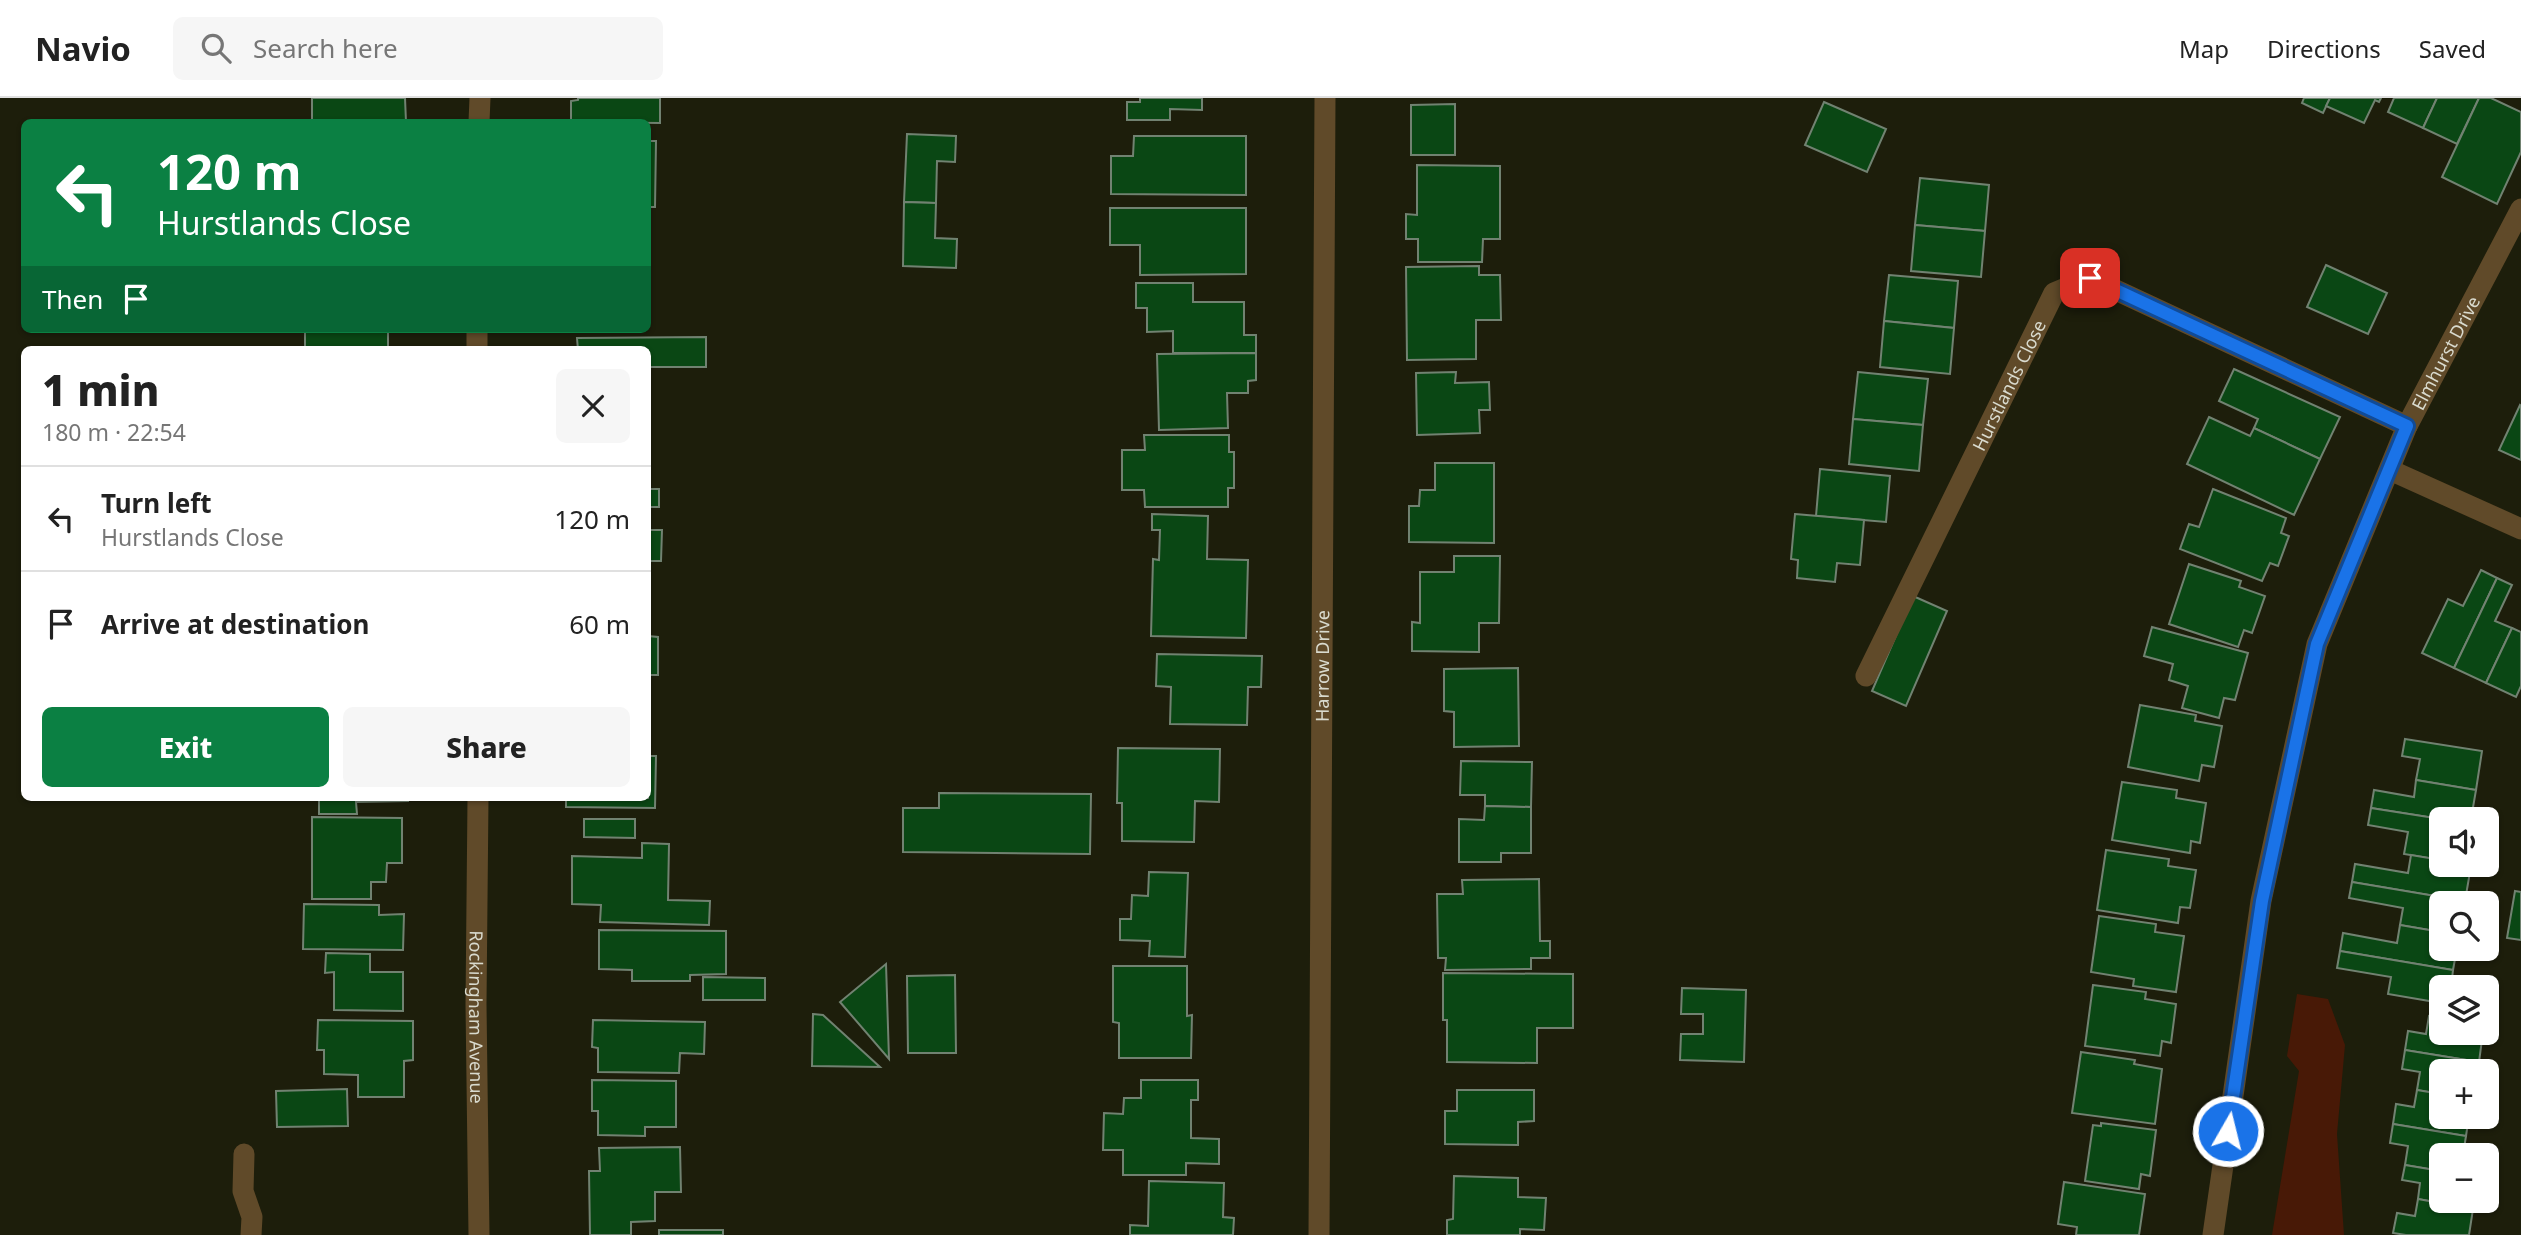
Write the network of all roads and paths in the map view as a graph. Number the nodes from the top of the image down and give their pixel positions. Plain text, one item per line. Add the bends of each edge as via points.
1 (480, 98) edge
2 (1325, 98) edge
3 (480, 119) edge
4 (2521, 209) edge
5 (2407, 426) junction
6 (2390, 470) junction
7 (2521, 529) edge
8 (1866, 676) dead end
9 (478, 801) edge
10 (244, 1154) dead end
11 (251, 1235) edge
12 (479, 1235) edge
13 (1319, 1235) edge
14 (2213, 1235) edge

1 - 3 street
2 - 13 street, Harrow Drive
4 - 5 street, Elmhurst Drive
5 - 6 street, Elmhurst Drive
5 - 8 street, Hurstlands Close via 2090,278 2054,293
6 - 7 street
6 - 14 street, Elmhurst Drive via 2313,658 2262,901
9 - 12 street, Rockingham Avenue
10 - 11 street via 243,1191 252,1217

